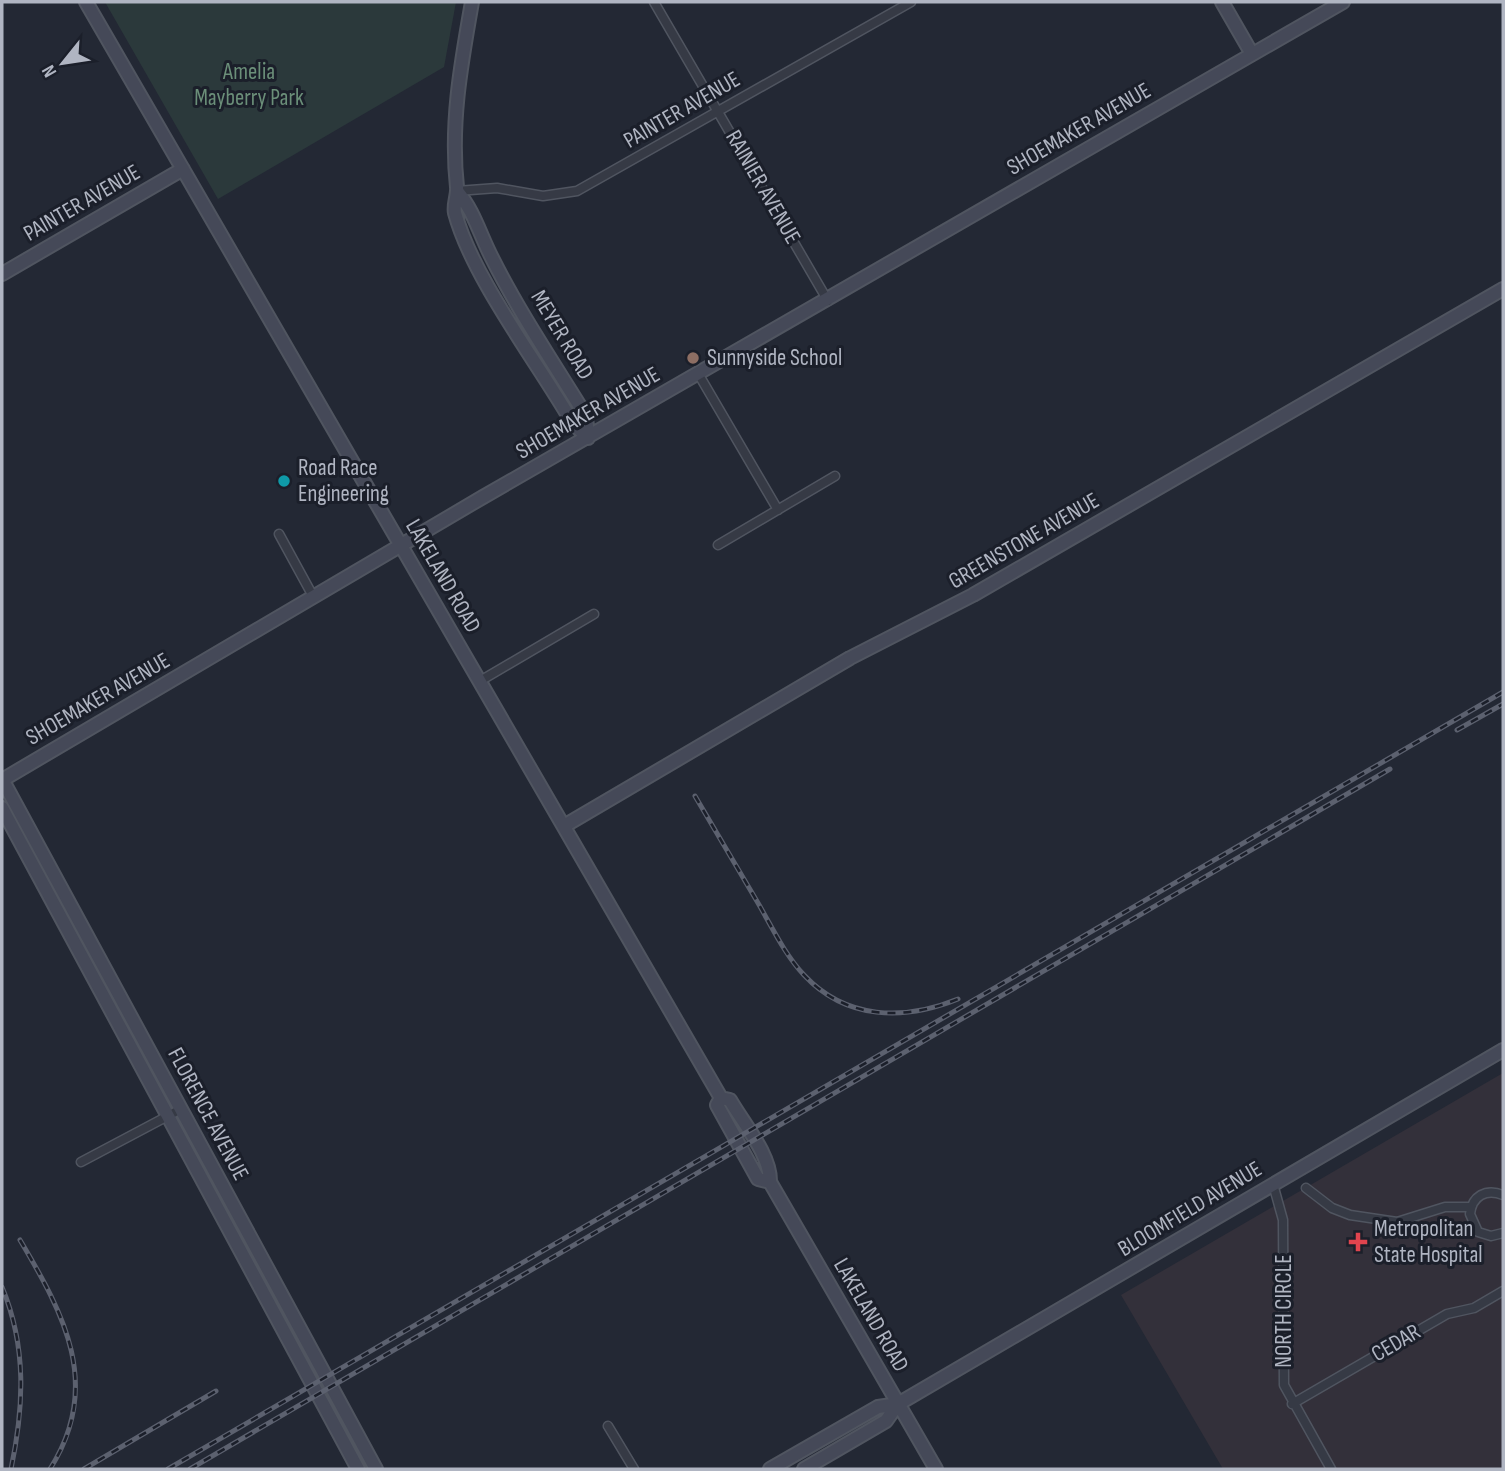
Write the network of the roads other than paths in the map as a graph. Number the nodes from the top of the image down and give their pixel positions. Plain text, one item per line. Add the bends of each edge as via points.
1 (86, 2) edge
2 (472, 2) edge
3 (654, 2) edge
4 (911, 2) edge
5 (1222, 2) edge
6 (1343, 2) edge
7 (1252, 54) junction
8 (720, 112) junction
9 (183, 169) junction
10 (457, 191) junction
11 (2, 274) edge
12 (1503, 289) edge
13 (511, 292) junction
14 (497, 299) junction
15 (828, 301) junction
16 (699, 375) junction
17 (588, 438) junction
18 (835, 476) dead end
19 (778, 510) junction
20 (279, 534) dead end
21 (718, 545) dead end
22 (402, 546) junction
23 (314, 598) junction
24 (594, 614) dead end
25 (480, 681) junction
26 (2, 780) edge
27 (2, 808) edge
28 (564, 826) junction
29 (77, 916) junction
30 (65, 923) junction
31 (1503, 1050) edge
32 (181, 1109) junction
33 (169, 1116) junction
34 (81, 1162) dead end
35 (1273, 1184) junction
36 (1306, 1188) dead end
37 (1503, 1195) edge
38 (1471, 1207) junction
39 (1503, 1233) edge
40 (1503, 1291) edge
41 (898, 1404) junction
42 (1292, 1404) junction
43 (608, 1426) dead end
44 (358, 1469) edge
45 (376, 1469) edge
46 (634, 1469) edge
47 (770, 1469) edge
48 (803, 1469) edge
49 (936, 1469) edge
50 (1331, 1469) edge

1 - 9 main road, LAKELAND ROAD
2 - 10 main road, MEYER ROAD via 455,111 452,156
3 - 8 street, RAINIER AVENUE
4 - 8 street, PAINTER AVENUE
5 - 7 main road
6 - 7 main road, SHOEMAKER AVENUE
7 - 15 main road, SHOEMAKER AVENUE
8 - 10 street, PAINTER AVENUE via 578,191 543,196 497,188
8 - 15 street, RAINIER AVENUE
9 - 11 main road, PAINTER AVENUE
9 - 22 main road, LAKELAND ROAD
10 - 13 main road, MEYER ROAD via 469,205
10 - 14 main road, MEYER ROAD via 454,211
12 - 28 main road, GREENSTONE AVENUE via 974,595 850,657
13 - 14 main road
13 - 17 main road, MEYER ROAD via 586,416
14 - 17 main road, MEYER ROAD via 572,422
15 - 16 main road, SHOEMAKER AVENUE
16 - 17 main road, SHOEMAKER AVENUE
16 - 19 street
17 - 22 main road, SHOEMAKER AVENUE
18 - 19 street
19 - 21 street
20 - 23 street
22 - 23 main road, SHOEMAKER AVENUE
22 - 25 main road, LAKELAND ROAD
23 - 26 main road, SHOEMAKER AVENUE
24 - 25 street
25 - 28 main road, LAKELAND ROAD
26 - 29 main road, FLORENCE AVENUE
27 - 30 main road, FLORENCE AVENUE
28 - 41 main road, LAKELAND ROAD via 721,1098 718,1105 758,1178 770,1182
29 - 30 main road
29 - 32 main road, FLORENCE AVENUE
30 - 33 main road, FLORENCE AVENUE
31 - 35 main road, BLOOMFIELD AVENUE
32 - 33 street
32 - 45 main road, FLORENCE AVENUE
33 - 34 street
33 - 44 main road, FLORENCE AVENUE
35 - 41 main road, BLOOMFIELD AVENUE
35 - 42 street, NORTH CIRCLE via 1283,1220 1284,1385
36 - 38 street via 1350,1215 1397,1223 1445,1207
37 - 38 street via 1487,1192
38 - 39 street via 1471,1221 1478,1232
40 - 42 street, CEDAR via 1474,1308 1447,1314
41 - 47 main road, BLOOMFIELD AVENUE via 878,1407
41 - 48 main road, BLOOMFIELD AVENUE via 886,1422
41 - 49 main road, LAKELAND ROAD
42 - 50 street, NORTH CIRCLE
43 - 46 street

